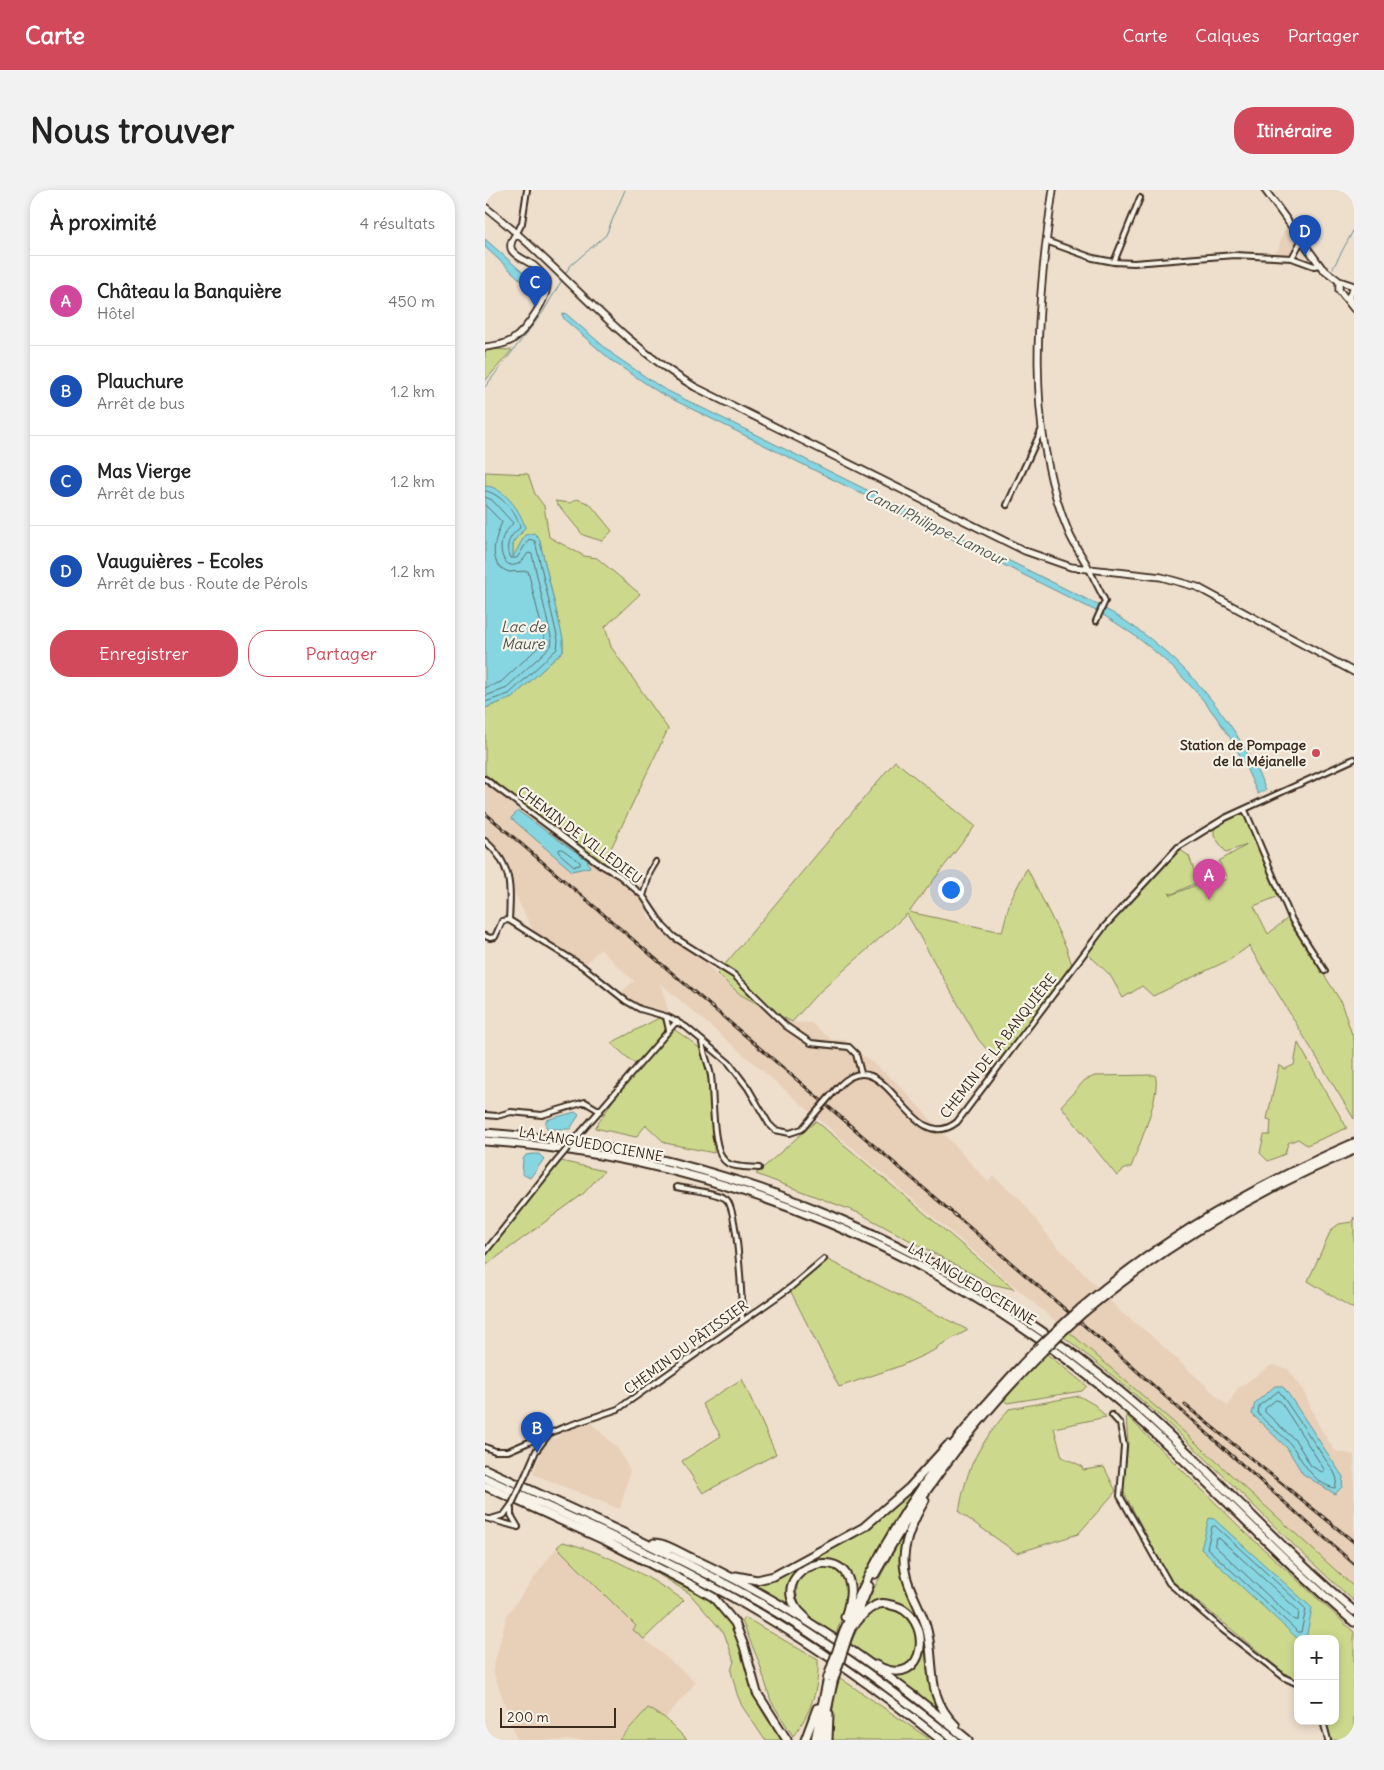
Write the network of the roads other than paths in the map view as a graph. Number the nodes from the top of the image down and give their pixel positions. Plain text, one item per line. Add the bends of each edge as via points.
1 (527, 190) edge
2 (1053, 190) edge
3 (1265, 190) edge
4 (1140, 198) dead end
5 (485, 207) edge
6 (519, 235) junction
7 (1045, 241) junction
8 (1301, 241) junction
9 (1292, 258) junction
10 (1114, 262) junction
11 (1319, 265) junction
12 (1339, 281) junction
13 (1354, 286) edge
14 (1353, 307) edge
15 (485, 347) edge
16 (1041, 431) junction
17 (1007, 505) dead end
18 (1089, 569) junction
19 (1095, 621) dead end
20 (1354, 672) edge
21 (1354, 759) edge
22 (485, 779) edge
23 (1245, 810) junction
24 (485, 841) edge
25 (656, 862) dead end
26 (643, 896) junction
27 (509, 920) junction
28 (485, 936) edge
29 (1325, 971) dead end
30 (666, 1017) junction
31 (677, 1021) junction
32 (669, 1030) junction
33 (701, 1042) junction
34 (861, 1073) junction
35 (600, 1110) junction
36 (485, 1115) edge
37 (485, 1133) edge
38 (485, 1141) edge
39 (1354, 1143) edge
40 (1354, 1150) edge
41 (759, 1168) dead end
42 (677, 1187) dead end
43 (485, 1252) edge
44 (824, 1259) dead end
45 (1082, 1311) junction
46 (742, 1321) junction
47 (1041, 1349) junction
48 (1112, 1415) dead end
49 (550, 1433) junction
50 (961, 1434) junction
51 (485, 1447) edge
52 (485, 1469) edge
53 (485, 1478) edge
54 (931, 1484) junction
55 (485, 1486) edge
56 (511, 1506) junction
57 (487, 1519) edge
58 (646, 1542) junction
59 (709, 1567) junction
60 (1354, 1612) edge
61 (1354, 1622) edge
62 (847, 1630) junction
63 (823, 1633) junction
64 (859, 1657) junction
65 (831, 1680) junction
66 (1294, 1682) edge
67 (825, 1690) junction
68 (827, 1706) junction
69 (1324, 1725) edge
70 (967, 1739) edge
71 (787, 1740) edge
72 (805, 1740) edge
73 (815, 1740) edge
74 (821, 1740) edge
75 (828, 1740) edge
76 (941, 1740) edge
77 (955, 1740) edge
78 (1328, 1740) edge

1 - 6 street
2 - 7 main road
3 - 8 main road
4 - 10 street
5 - 6 main road
6 - 15 main road via 511,242 512,249 516,257 532,265 547,280 547,295 517,337 504,344
6 - 18 main road via 651,359 695,387 1025,551 1060,564
7 - 10 street
7 - 16 main road via 1038,383
8 - 9 street
8 - 11 main road
9 - 10 street via 1217,255 1166,261
9 - 11 street
11 - 12 main road
12 - 13 main road
12 - 14 main road via 1339,290
13 - 14 main road via 1349,297
16 - 17 street
16 - 18 main road via 1062,514 1069,534
18 - 19 street via 1103,594 1104,606
18 - 20 main road via 1161,576 1197,587
21 - 23 street, CHEMIN DE LA BANQUIÈRE
22 - 26 street, CHEMIN DE VILLEDIEU
23 - 29 street via 1291,920
23 - 34 street, CHEMIN DE LA BANQUIÈRE via 1225,818 1179,847 1137,890 1104,927 957,1122 948,1129 938,1131 926,1127 879,1081
24 - 27 street via 505,864 509,876
25 - 26 street
26 - 34 street, CHEMIN DE VILLEDIEU via 674,937 733,975 786,1026 811,1042 849,1048 856,1054
27 - 28 street via 502,922 495,937
27 - 30 street via 582,966 626,1001
30 - 31 street
30 - 32 street
31 - 32 street
31 - 33 street
32 - 35 street
33 - 34 street, bridge via 729,1063 775,1130 790,1134 802,1129 839,1086 852,1075
33 - 41 street via 711,1077 713,1121 724,1161
35 - 36 street via 585,1102 542,1115 511,1112
35 - 43 street, bridge
37 - 60 highway, LA LANGUEDOCIENNE via 614,1150 725,1177 847,1222 946,1270 1032,1324 1113,1385 1169,1434 1306,1570
38 - 61 highway, LA LANGUEDOCIENNE via 619,1159 716,1183 837,1226 939,1276 1034,1335 1108,1391 1163,1440 1304,1580
39 - 45 highway via 1219,1210 1156,1249
40 - 45 highway via 1260,1194 1191,1233
42 - 46 street via 722,1197 729,1203 737,1241
44 - 46 street, CHEMIN DU PÂTISSIER
45 - 47 highway, bridge
46 - 49 street, CHEMIN DU PÂTISSIER via 623,1407
47 - 50 highway via 992,1396
47 - 54 highway
48 - 66 street via 1120,1424 1124,1446 1121,1496 1169,1582 1223,1630
49 - 51 street, CHEMIN DU PÂTISSIER via 508,1451
49 - 56 street, bridge via 542,1441
50 - 59 highway via 871,1522 781,1573 750,1580
50 - 62 highway via 892,1532
52 - 58 highway
53 - 76 highway via 642,1551 763,1615 865,1682
54 - 62 highway via 889,1549
54 - 70 highway via 909,1532 905,1571 926,1626 930,1673 936,1697
55 - 71 highway via 612,1544 713,1597 735,1623 757,1693
56 - 57 street via 496,1519
56 - 57 street via 511,1515 518,1527
58 - 59 highway via 658,1543
58 - 77 highway via 812,1634 861,1667
59 - 63 highway via 772,1599
62 - 63 highway via 845,1618 851,1597 847,1577 831,1564 814,1563 797,1575 792,1596 801,1613
62 - 64 highway via 873,1606 887,1604 899,1606 911,1615 919,1631 918,1658 908,1669 891,1671
62 - 65 highway, bridge
63 - 64 highway
64 - 70 highway
65 - 67 highway
65 - 68 highway
67 - 72 highway
67 - 73 highway
68 - 74 highway
68 - 75 highway
69 - 78 street

